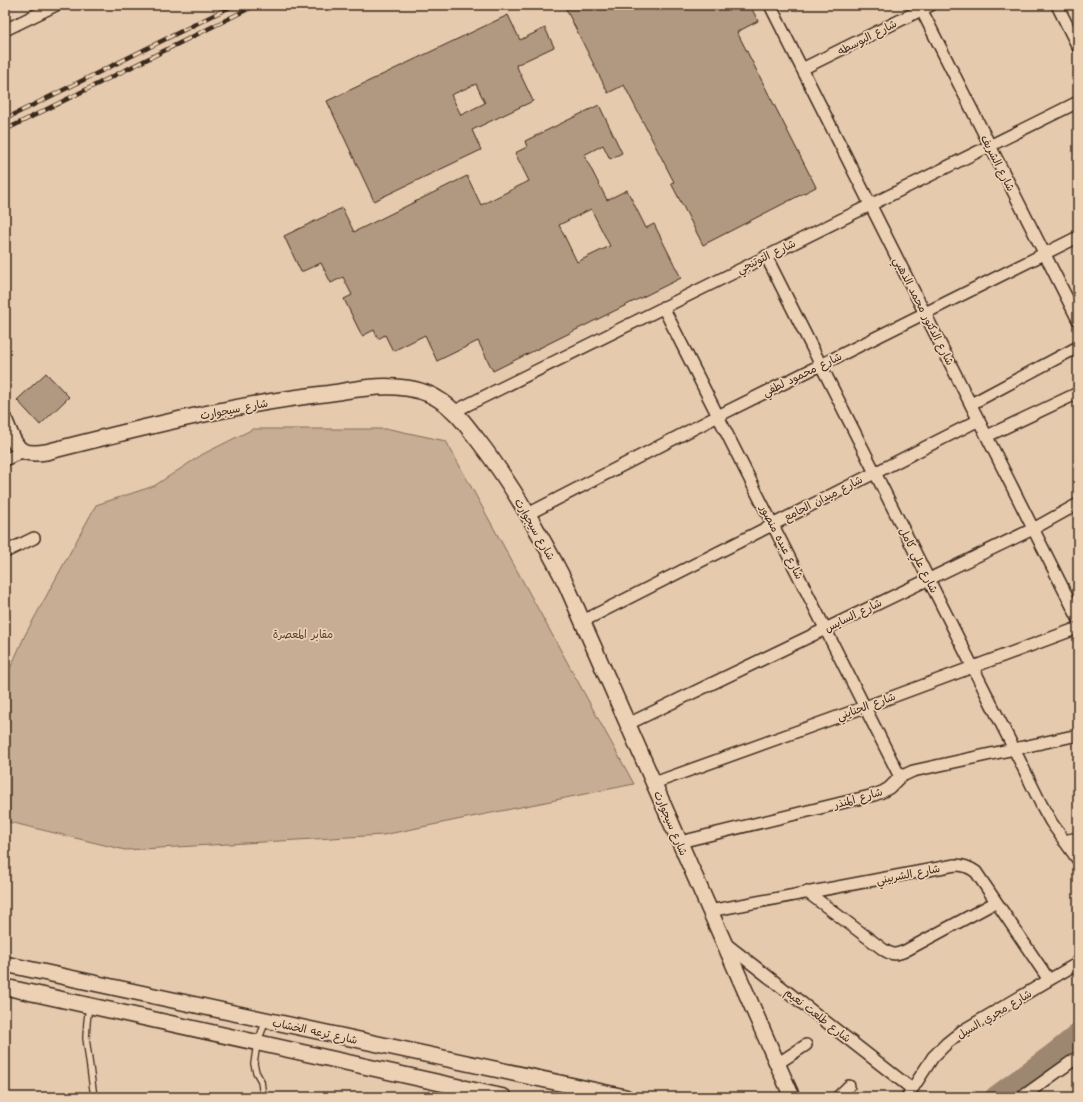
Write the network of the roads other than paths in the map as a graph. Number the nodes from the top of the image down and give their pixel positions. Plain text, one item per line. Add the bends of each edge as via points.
1 (56, 5) edge
2 (770, 5) edge
3 (1057, 5) edge
4 (923, 7) edge
5 (5, 30) edge
6 (1078, 47) edge
7 (802, 69) junction
8 (1078, 102) edge
9 (990, 145) junction
10 (871, 205) junction
11 (1078, 237) edge
12 (1044, 254) junction
13 (766, 256) junction
14 (663, 307) junction
15 (925, 313) junction
16 (1078, 320) edge
17 (1078, 347) edge
18 (821, 365) junction
19 (1078, 393) edge
20 (971, 404) junction
21 (455, 411) junction
22 (718, 416) junction
23 (979, 420) junction
24 (5, 421) edge
25 (987, 436) junction
26 (23, 451) junction
27 (5, 460) edge
28 (875, 472) junction
29 (1078, 504) edge
30 (528, 514) junction
31 (773, 524) junction
32 (1033, 529) junction
33 (34, 538) dead end
34 (5, 552) edge
35 (929, 579) junction
36 (1078, 618) edge
37 (582, 621) junction
38 (1078, 628) edge
39 (825, 629) junction
40 (973, 667) junction
41 (865, 707) junction
42 (628, 724) junction
43 (1078, 735) edge
44 (1014, 749) junction
45 (900, 777) junction
46 (654, 783) junction
47 (1078, 838) edge
48 (1064, 841) junction
49 (680, 842) junction
50 (1078, 860) edge
51 (807, 892) junction
52 (996, 902) junction
53 (709, 911) junction
54 (723, 942) junction
55 (1078, 963) edge
56 (5, 964) edge
57 (1049, 980) junction
58 (95, 982) junction
59 (5, 987) edge
60 (90, 1006) junction
61 (266, 1020) junction
62 (257, 1043) junction
63 (806, 1045) dead end
64 (1078, 1057) edge
65 (777, 1064) junction
66 (849, 1086) dead end
67 (910, 1093) edge
68 (94, 1097) edge
69 (263, 1097) edge
70 (504, 1097) edge
71 (625, 1097) edge
72 (792, 1097) edge
73 (838, 1097) edge
74 (1022, 1097) edge

1 - 5 street
2 - 7 street, شارع الدكتور محمد الذهبي
3 - 6 street
4 - 7 street, شارع البوسطه
4 - 9 street, شارع الشريف
7 - 10 street, شارع الدكتور محمد الذهبي
8 - 9 street, شارع التوتنجي
9 - 10 street, شارع التوتنجي
9 - 12 street, شارع الشريف
10 - 13 street, شارع التوتنجي
10 - 15 street, شارع الدكتور محمد الذهبي
11 - 12 street, شارع محمود لطفي
12 - 15 street, شارع محمود لطفي
12 - 16 street, شارع الشريف
13 - 14 street, شارع التوتنجي
13 - 18 street, شارع علي كامل
14 - 21 street, شارع التوتنجي
14 - 22 street, شارع عبده منصور
15 - 18 street, شارع محمود لطفي
15 - 20 street, شارع الدكتور محمد الذهبي
17 - 20 street
18 - 22 street, شارع محمود لطفي
18 - 28 street, شارع علي كامل
19 - 25 street
20 - 23 street, شارع الدكتور محمد الذهبي
21 - 26 street, شارع سيجوارت via 437,398 417,390 396,387 374,388 295,397 156,425 46,452
21 - 30 street, شارع سيجوارت via 494,461
22 - 30 street, شارع محمود لطفي
22 - 31 street, شارع عبده منصور
23 - 25 street, شارع الدكتور محمد الذهبي
23 - 28 street, شارع ميدان الجامع
24 - 26 street via 16,446
25 - 32 street, شارع الدكتور محمد الذهبي
26 - 27 street
28 - 31 street, شارع ميدان الجامع
28 - 35 street, شارع علي كامل
29 - 32 street, شارع السايس
30 - 37 street, شارع سيجوارت via 548,548
31 - 37 street, شارع ميدان الجامع
31 - 39 street, شارع عبده منصور
32 - 35 street, شارع السايس
32 - 36 street, شارع الدكتور محمد الذهبي
33 - 34 street
35 - 39 street, شارع السايس
35 - 40 street, شارع علي كامل
37 - 42 street, شارع سيجوارت
38 - 40 street, شارع الجنايني
39 - 41 street, شارع عبده منصور
39 - 42 street, شارع السايس
40 - 41 street, شارع الجنايني
40 - 44 street, شارع علي كامل
41 - 45 street, شارع عبده منصور
41 - 46 street, شارع الجنايني
42 - 46 street, شارع سيجوارت
43 - 44 street, شارع المنذر
44 - 45 street, شارع المنذر via 919,769
44 - 48 street, شارع علي كامل via 1041,804
45 - 49 street, شارع المنذر via 889,788 874,795
46 - 49 street, شارع سيجوارت
47 - 48 street
48 - 50 street, شارع علي كامل
49 - 53 street, شارع سيجوارت
51 - 52 street, شارع الشربيني via 963,865 976,872
51 - 52 street via 884,950 894,954 905,951
51 - 53 street, شارع الشربيني
52 - 57 street, شارع الشربيني
53 - 54 street, شارع سيجوارت
54 - 65 street, شارع سيجوارت
54 - 67 street, شارع طلعت نعيم
55 - 57 street, شارع مجري السيل
56 - 58 street, شارع ترعه الخشاب
57 - 67 street, شارع مجري السيل via 952,1039 933,1057
58 - 60 street
58 - 61 street, شارع ترعه الخشاب
59 - 60 street
60 - 62 street
60 - 68 lane via 86,1038
61 - 62 lane
61 - 71 street, شارع ترعه الخشاب
62 - 69 lane via 254,1064 261,1081
62 - 70 street
63 - 65 street
64 - 74 street
65 - 72 street, شارع سيجوارت
66 - 73 street

